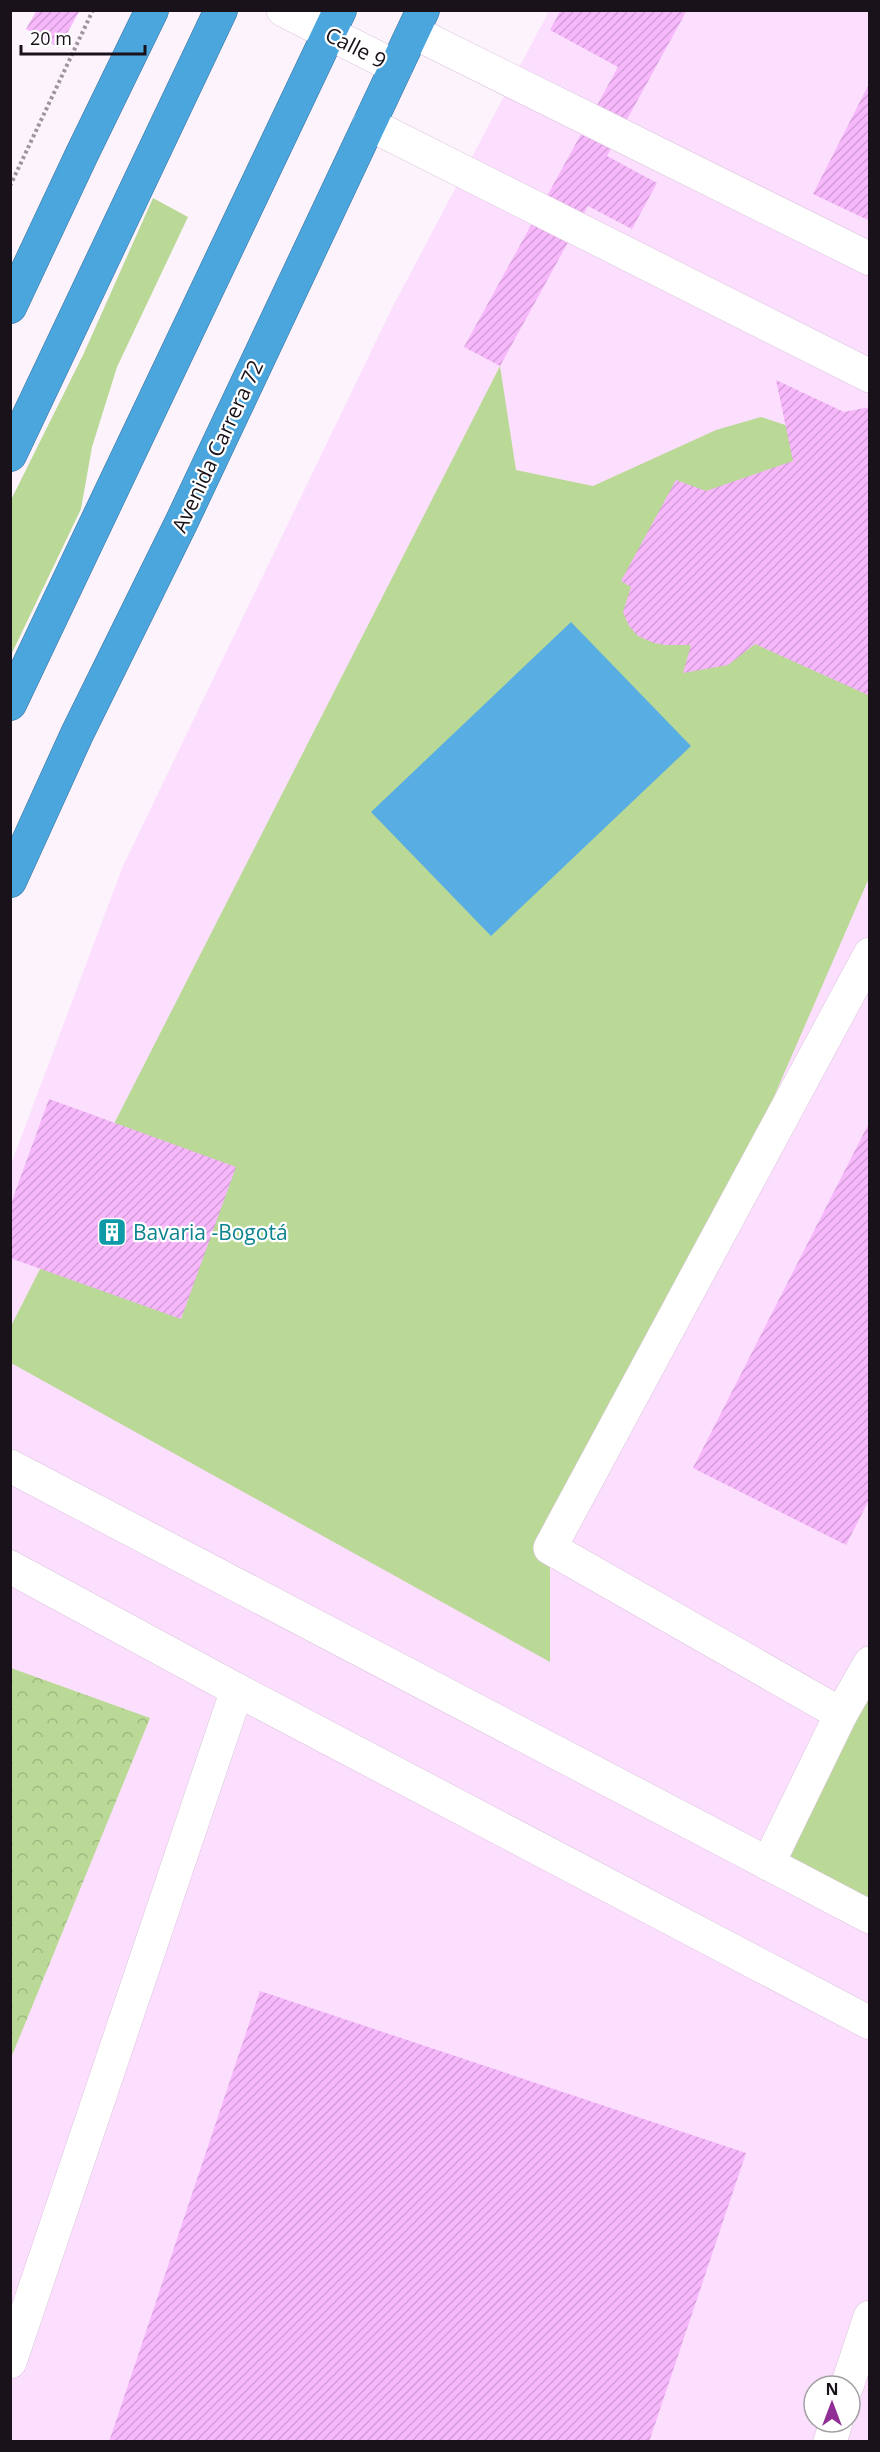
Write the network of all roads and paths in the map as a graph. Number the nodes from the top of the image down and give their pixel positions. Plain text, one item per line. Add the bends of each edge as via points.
1 (93, 10) edge
2 (152, 10) edge
3 (221, 10) edge
4 (283, 10) edge
5 (418, 21) edge
6 (334, 22) edge
7 (396, 67) junction
8 (369, 124) junction
9 (10, 186) edge
10 (870, 259) edge
11 (10, 307) edge
12 (870, 376) edge
13 (10, 455) edge
14 (10, 704) edge
15 (10, 881) edge
16 (870, 954) edge
17 (10, 1466) edge
18 (10, 1567) edge
19 (870, 1663) edge
20 (237, 1690) junction
21 (841, 1714) junction
22 (768, 1864) junction
23 (870, 1917) edge
24 (870, 2023) edge
25 (870, 2317) edge
26 (10, 2362) edge
27 (851, 2374) edge

1 - 9 path
2 - 11 highway
3 - 13 highway
4 - 6 street, Calle 9
5 - 7 highway, Avenida Carrera 72
5 - 10 street
6 - 7 street, Calle 9
6 - 14 highway
7 - 8 highway, Avenida Carrera 72
8 - 12 street
8 - 15 highway, Avenida Carrera 72
16 - 21 street via 550,1548
17 - 22 street
18 - 20 street
19 - 21 street
20 - 24 street
20 - 26 street
21 - 22 street
22 - 23 street
25 - 27 street

